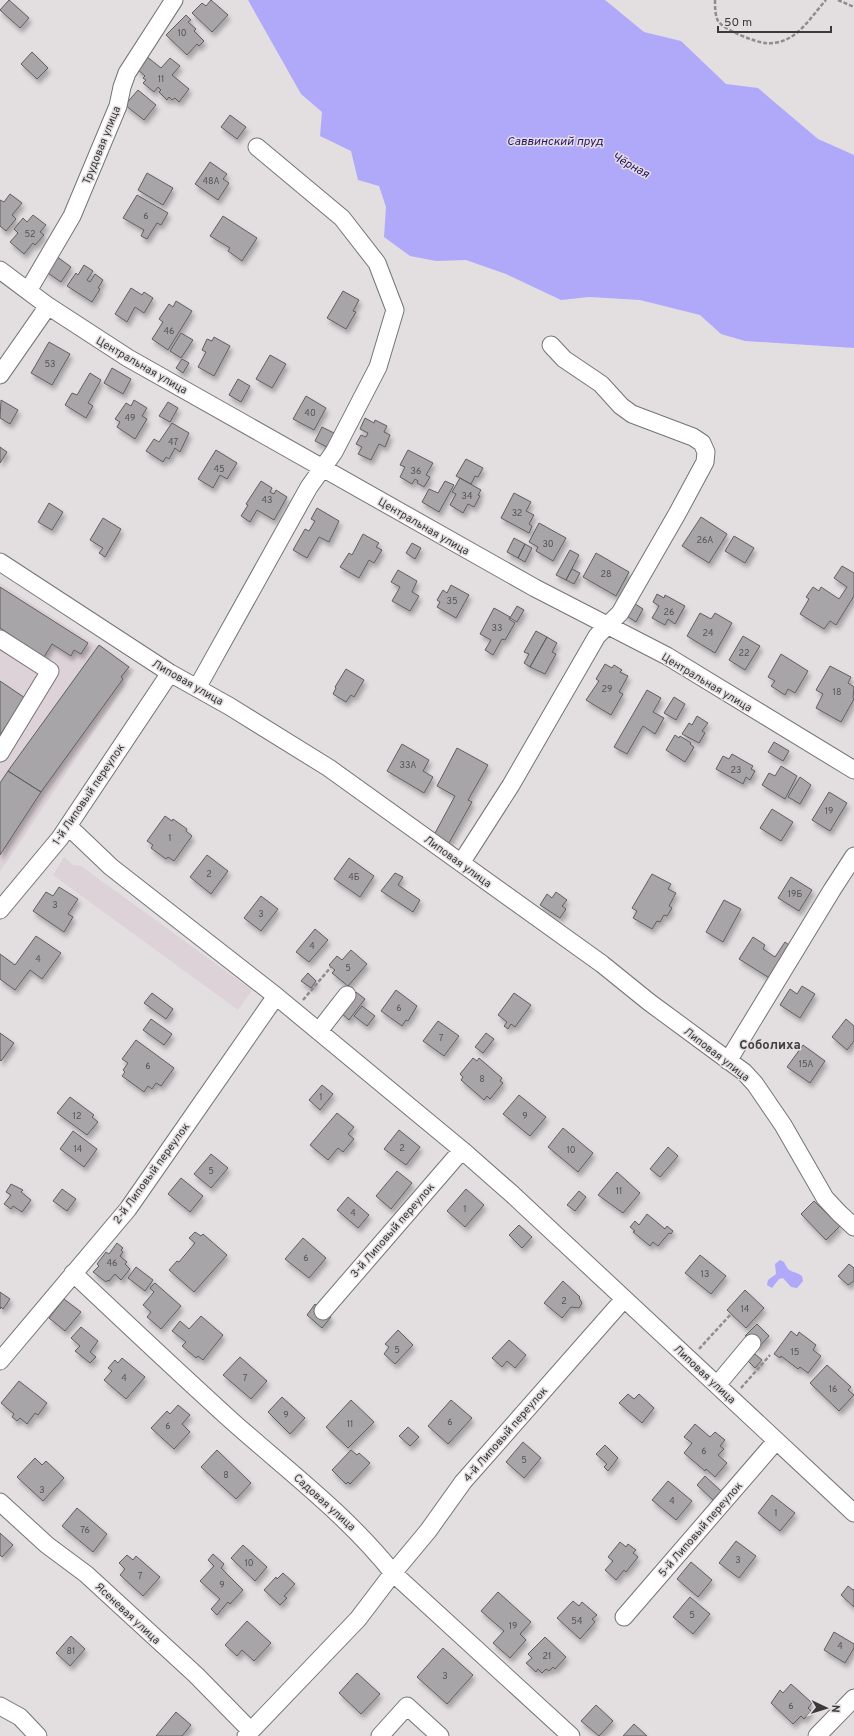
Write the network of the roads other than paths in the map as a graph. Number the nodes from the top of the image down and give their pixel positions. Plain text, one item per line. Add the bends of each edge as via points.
1 (174, 0) edge
2 (257, 147) dead end
3 (0, 270) edge
4 (28, 291) junction
5 (48, 306) junction
6 (551, 345) dead end
7 (0, 375) edge
8 (323, 468) junction
9 (0, 562) edge
10 (607, 626) junction
11 (0, 639) edge
12 (170, 673) junction
13 (197, 688) junction
14 (0, 753) edge
15 (854, 770) edge
16 (68, 826) junction
17 (854, 856) edge
18 (461, 863) junction
19 (0, 910) edge
20 (347, 995) dead end
21 (276, 996) junction
22 (319, 1031) junction
23 (728, 1061) junction
24 (462, 1150) junction
25 (854, 1227) edge
26 (73, 1273) junction
27 (624, 1298) junction
28 (323, 1311) dead end
29 (752, 1343) dead end
30 (0, 1361) edge
31 (717, 1385) junction
32 (776, 1441) junction
33 (0, 1502) edge
34 (854, 1513) edge
35 (393, 1573) junction
36 (624, 1617) dead end
37 (854, 1698) edge
38 (0, 1706) edge
39 (249, 1734) edge
40 (38, 1736) edge
41 (380, 1736) edge
42 (440, 1736) edge
43 (571, 1736) edge
44 (817, 1736) edge

1 - 4 street, Трудовая улица via 127,73 118,106 72,216
2 - 8 street via 342,218 377,263 395,310 378,367 334,452
3 - 4 street, Центральная улица
4 - 5 street, Центральная улица
5 - 7 street
5 - 8 street, Центральная улица via 128,358
6 - 10 street via 564,359 601,384 632,414 693,437 702,443 706,452 705,462 677,514 620,613
8 - 10 street, Центральная улица via 528,585
8 - 13 street via 309,487
9 - 12 street, Липовая улица
10 - 15 street, Центральная улица via 667,656
10 - 18 street via 597,636 511,785
11 - 14 street via 50,671
12 - 13 street, Липовая улица
12 - 16 street, 1-й Липовый переулок
13 - 18 street, Липовая улица via 329,768
16 - 19 street, 1-й Липовый переулок
16 - 21 street, Липовая улица via 112,867
17 - 23 street
18 - 23 street, Липовая улица via 602,964
20 - 22 street
21 - 22 street, Липовая улица
21 - 26 street, 2-й Липовый переулок via 128,1209
22 - 24 street, Липовая улица
23 - 25 street, Липовая улица via 744,1072 755,1084 783,1125 825,1198
24 - 27 street, Липовая улица
24 - 28 street, 3-й Липовый переулок
26 - 30 street, 2-й Липовый переулок
26 - 35 street, Садовая улица via 232,1421 349,1523
27 - 31 street, Липовая улица
27 - 35 street, 4-й Липовый переулок via 463,1482 428,1531
29 - 31 street
31 - 32 street, Липовая улица
32 - 34 street, Липовая улица
32 - 36 street, 5-й Липовый переулок
33 - 39 street, Ясеневая улица via 47,1545 86,1574 196,1675
35 - 39 street, 4-й Липовый переулок via 358,1619
35 - 43 street, Садовая улица
37 - 44 street
38 - 40 street via 20,1717
41 - 42 street via 407,1706

